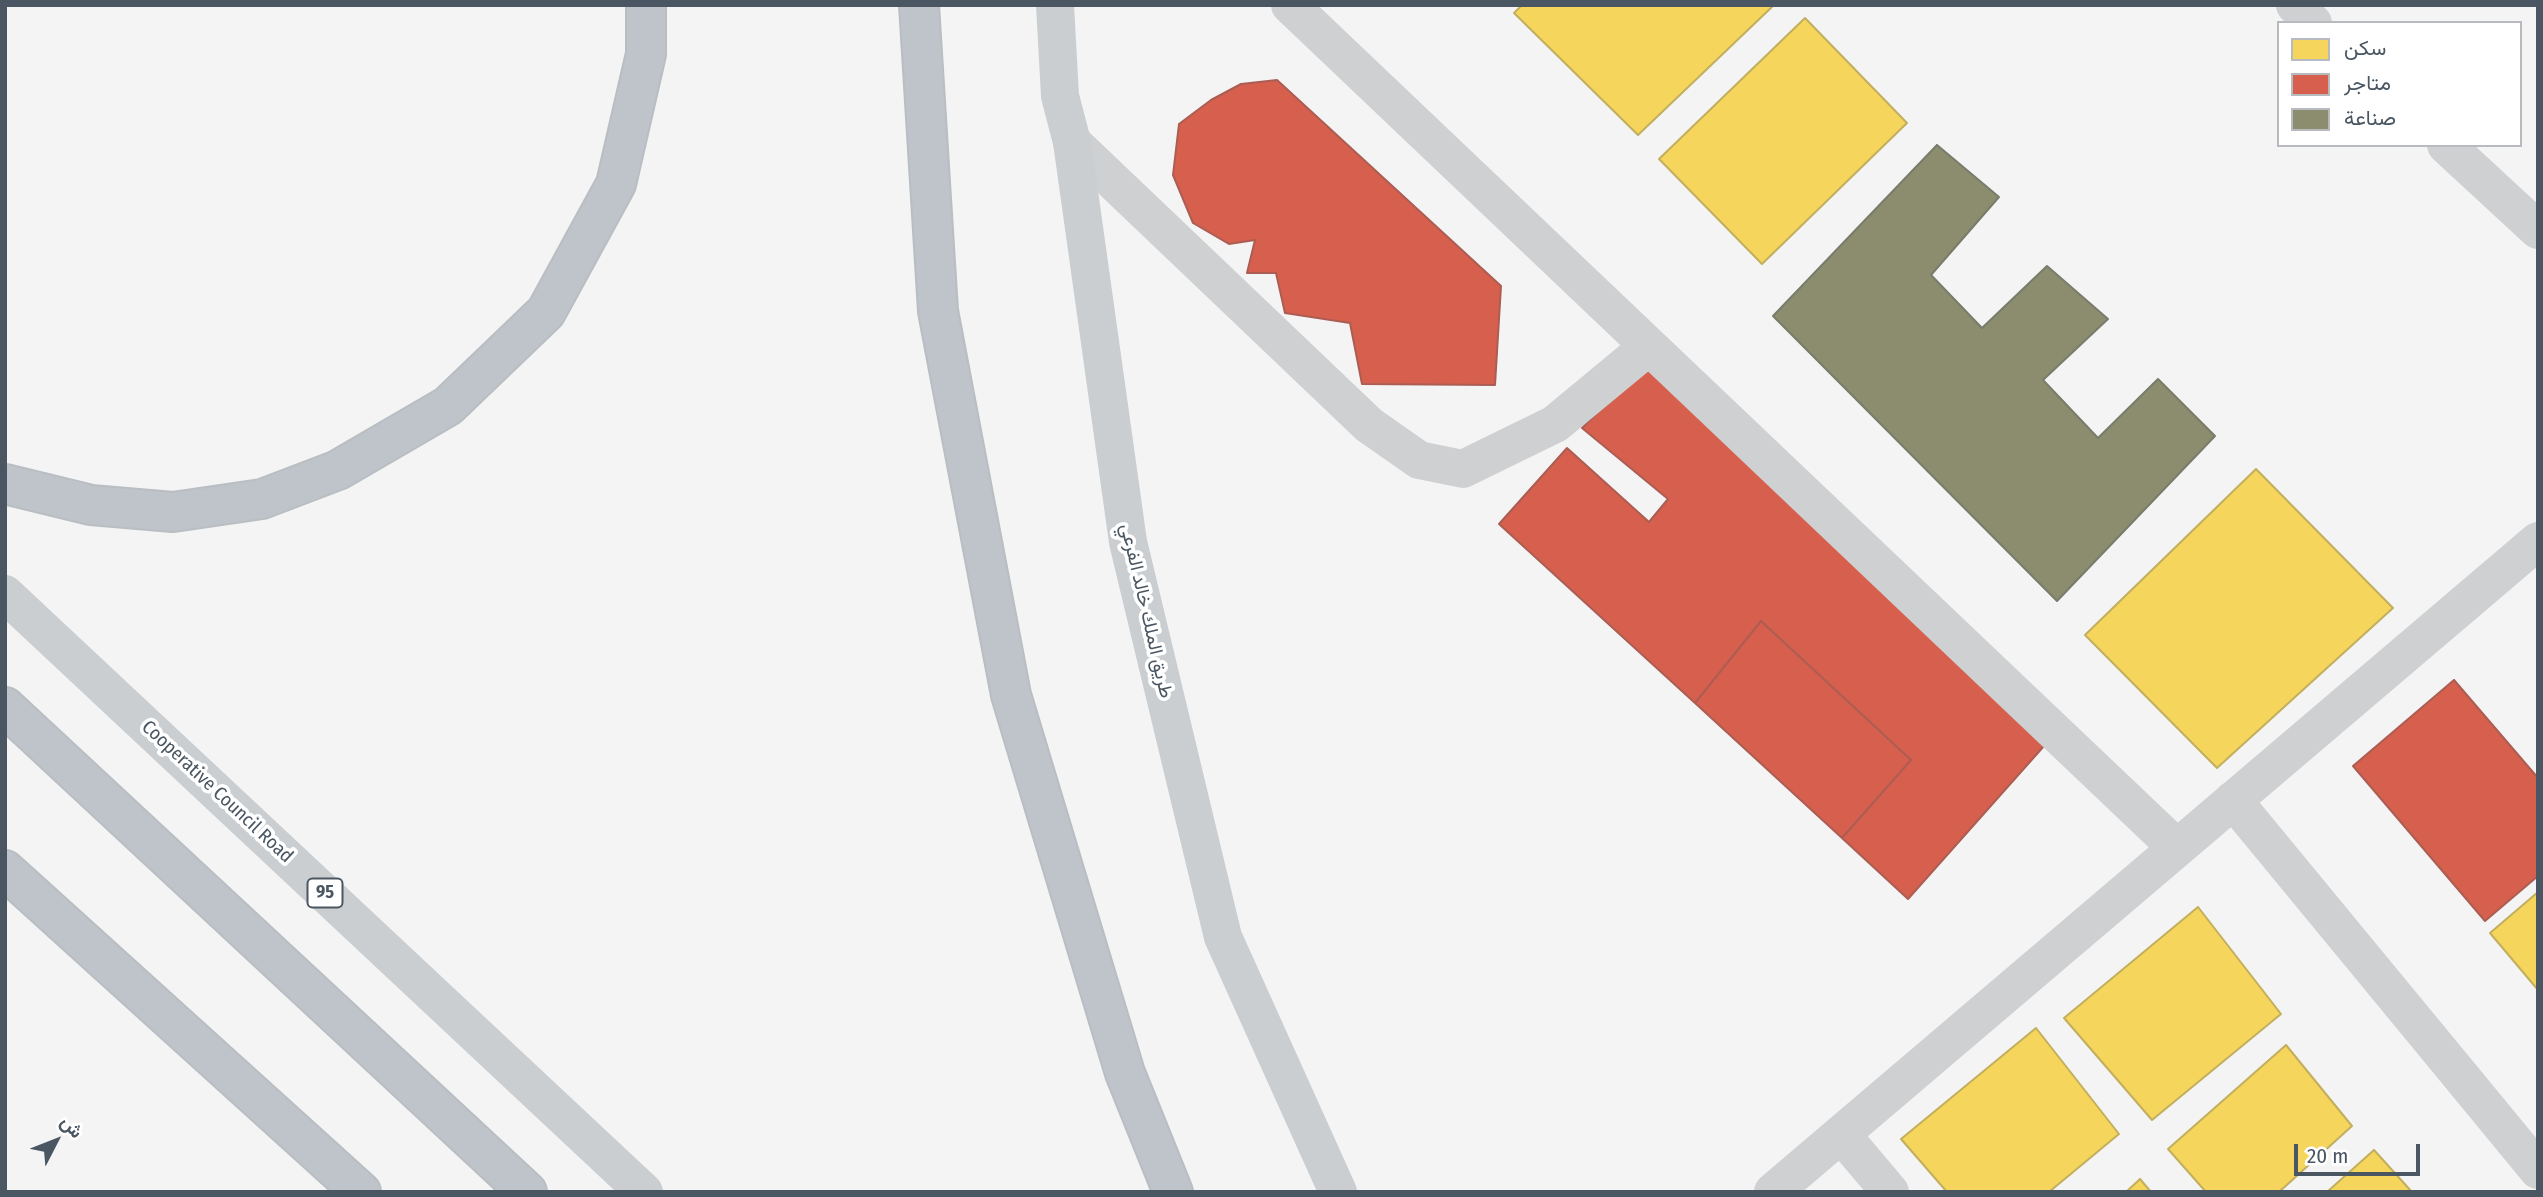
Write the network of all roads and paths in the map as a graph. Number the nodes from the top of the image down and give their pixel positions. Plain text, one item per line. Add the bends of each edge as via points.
1 (646, 5) edge
2 (919, 5) edge
3 (1055, 5) edge
4 (1290, 5) edge
5 (2295, 5) edge
6 (2312, 21) edge
7 (1072, 142) junction
8 (2448, 147) edge
9 (2538, 230) edge
10 (1648, 347) junction
11 (5, 484) edge
12 (2538, 541) edge
13 (5, 594) edge
14 (5, 707) edge
15 (2233, 800) junction
16 (2177, 848) junction
17 (5, 870) edge
18 (1841, 1134) junction
19 (2538, 1170) edge
20 (362, 1192) edge
21 (527, 1192) edge
22 (644, 1192) edge
23 (1173, 1192) edge
24 (1338, 1192) edge
25 (1773, 1192) edge
26 (1890, 1192) edge

1 - 11 highway via 646,54 616,184 546,312 447,406 338,470 262,499 173,512 91,505
2 - 23 highway via 938,311 1011,695 1125,1073
3 - 7 main road, طريق الملك خالد الفرعي via 1060,96
4 - 10 street
5 - 6 street
7 - 10 street via 1368,425 1419,460 1463,469 1555,424
7 - 24 main road, طريق الملك خالد الفرعي via 1128,542 1223,937
8 - 9 street
10 - 16 street
12 - 15 street
13 - 22 main road, Cooperative Council Road / 95
14 - 21 highway
15 - 16 street
15 - 19 street
16 - 18 street
17 - 20 highway
18 - 25 street
18 - 26 street

